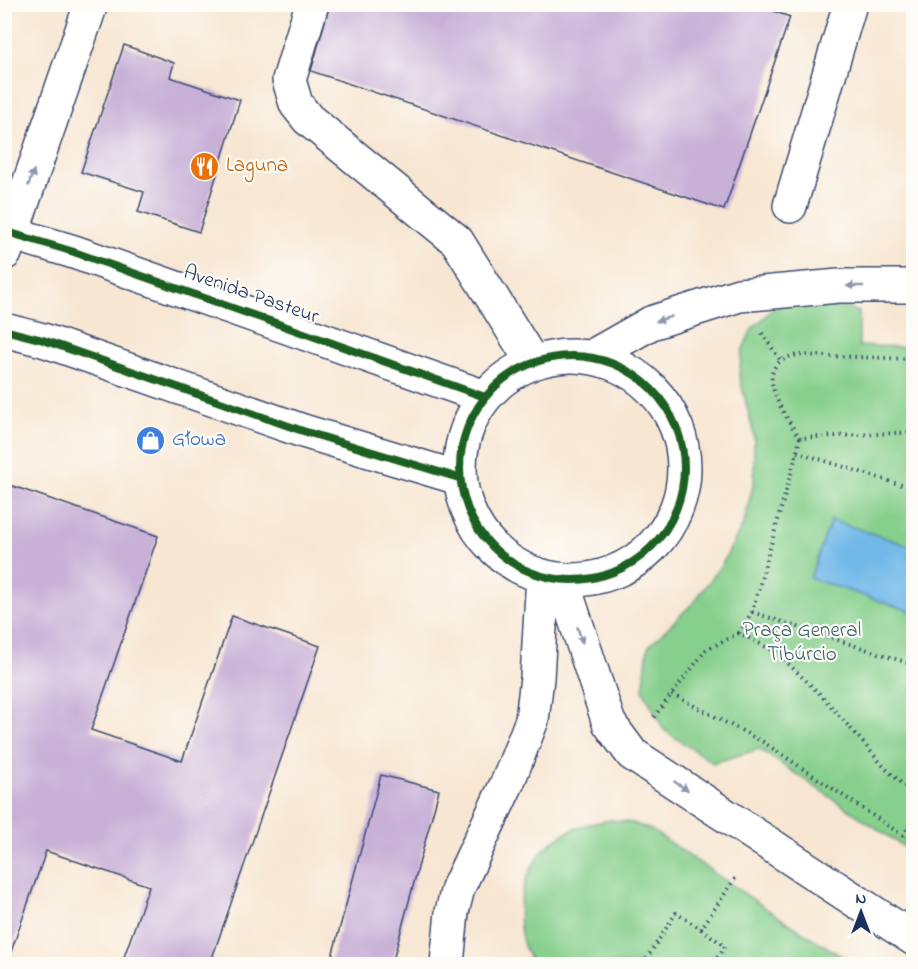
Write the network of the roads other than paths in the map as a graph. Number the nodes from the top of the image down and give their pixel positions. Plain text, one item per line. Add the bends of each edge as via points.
1 (91, 4) edge
2 (312, 4) edge
3 (849, 4) edge
4 (790, 206) dead end
5 (7, 240) edge
6 (914, 286) edge
7 (4, 330) edge
8 (591, 357) junction
9 (532, 363) junction
10 (484, 397) junction
11 (459, 478) junction
12 (552, 578) junction
13 (914, 939) edge
14 (447, 964) edge

5 -> 1 street
2 - 9 street via 289,80 296,104 308,119 457,241
3 - 4 street
5 - 10 street, Avenida Pasteur via 74,252
6 -> 8 street via 839,286 739,295 651,323
7 - 11 street via 43,340 303,431
8 - 9 street via 561,356
8 - 12 street via 627,370 657,394 676,427 684,464 680,501 662,535 635,561 600,577
9 - 10 street via 507,376
10 - 11 street via 470,421 461,449
11 - 12 street via 477,529 495,550 518,566
12 -> 13 street via 609,723 632,754
12 - 14 street via 532,720 458,888

